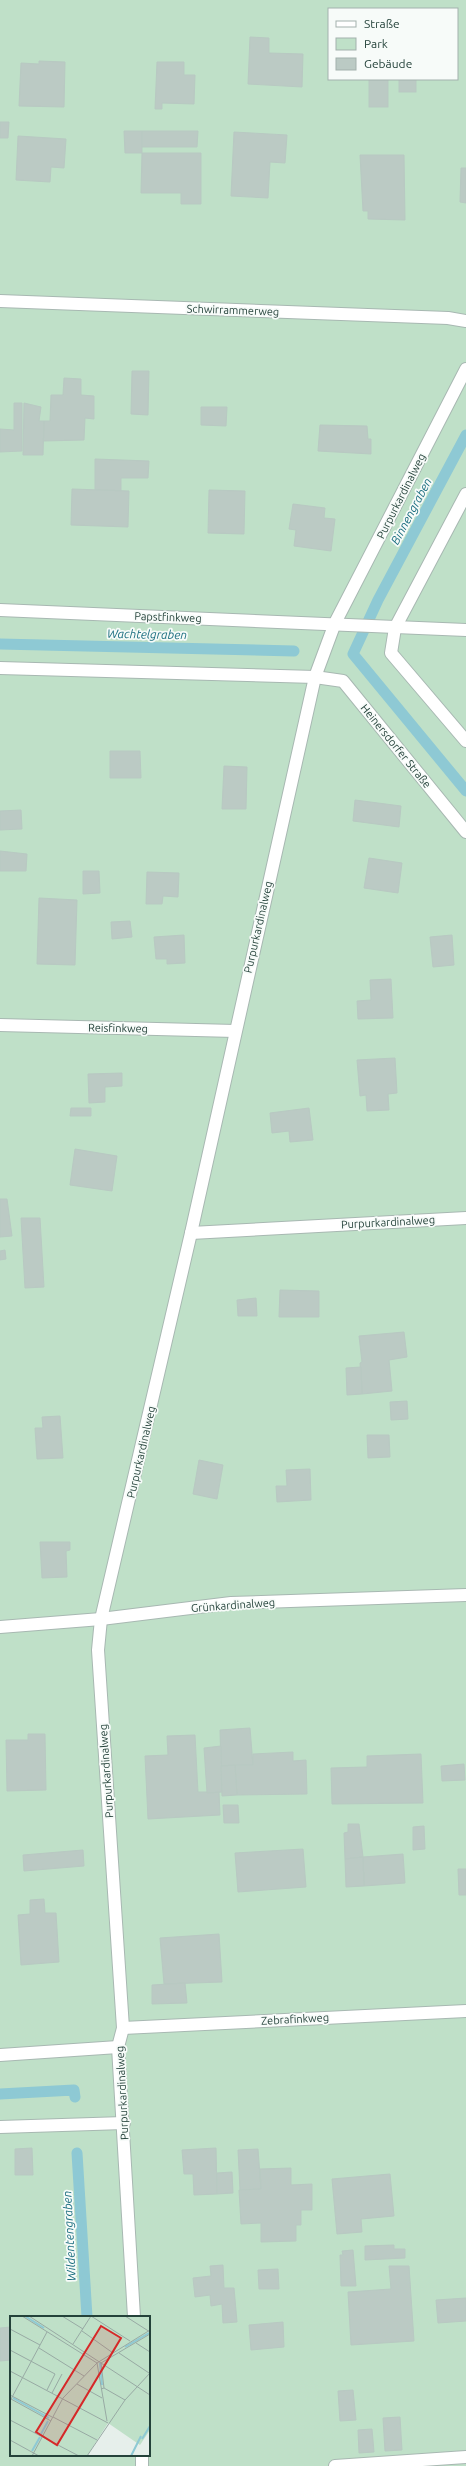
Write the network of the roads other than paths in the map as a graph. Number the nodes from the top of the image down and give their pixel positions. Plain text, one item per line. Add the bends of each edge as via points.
1 (0, 300) edge
2 (466, 321) edge
3 (466, 369) edge
4 (466, 494) edge
5 (0, 610) edge
6 (335, 624) junction
7 (395, 628) junction
8 (466, 630) edge
9 (0, 668) edge
10 (315, 677) junction
11 (466, 741) edge
12 (466, 832) edge
13 (0, 1025) edge
14 (235, 1031) junction
15 (466, 1218) edge
16 (190, 1233) junction
17 (466, 1595) edge
18 (101, 1619) junction
19 (0, 1627) edge
20 (466, 2011) edge
21 (124, 2028) junction
22 (118, 2048) junction
23 (0, 2055) edge
24 (124, 2123) junction
25 (0, 2127) edge
26 (134, 2316) edge
27 (466, 2457) edge
28 (335, 2466) edge

1 - 2 lane, Schwirrammerweg via 448,318
3 - 6 lane, Purpurkardinalweg
4 - 7 lane
5 - 6 lane, Papstfinkweg
6 - 7 lane
6 - 10 lane, Purpurkardinalweg
7 - 8 lane
7 - 11 lane via 391,653
9 - 10 lane
10 - 12 lane, Heinersdorfer Straße via 343,681
10 - 14 lane, Purpurkardinalweg
13 - 14 lane, Reisfinkweg
14 - 16 lane, Purpurkardinalweg
15 - 16 lane, Purpurkardinalweg
16 - 18 lane, Purpurkardinalweg
17 - 18 lane, Grünkardinalweg via 231,1603
18 - 19 lane, Grünkardinalweg
18 - 21 lane, Purpurkardinalweg via 98,1650
20 - 21 lane, Zebrafinkweg
21 - 22 lane, Purpurkardinalweg
22 - 23 lane
22 - 24 lane, Purpurkardinalweg
24 - 25 lane
24 - 26 lane, Purpurkardinalweg
27 - 28 lane

